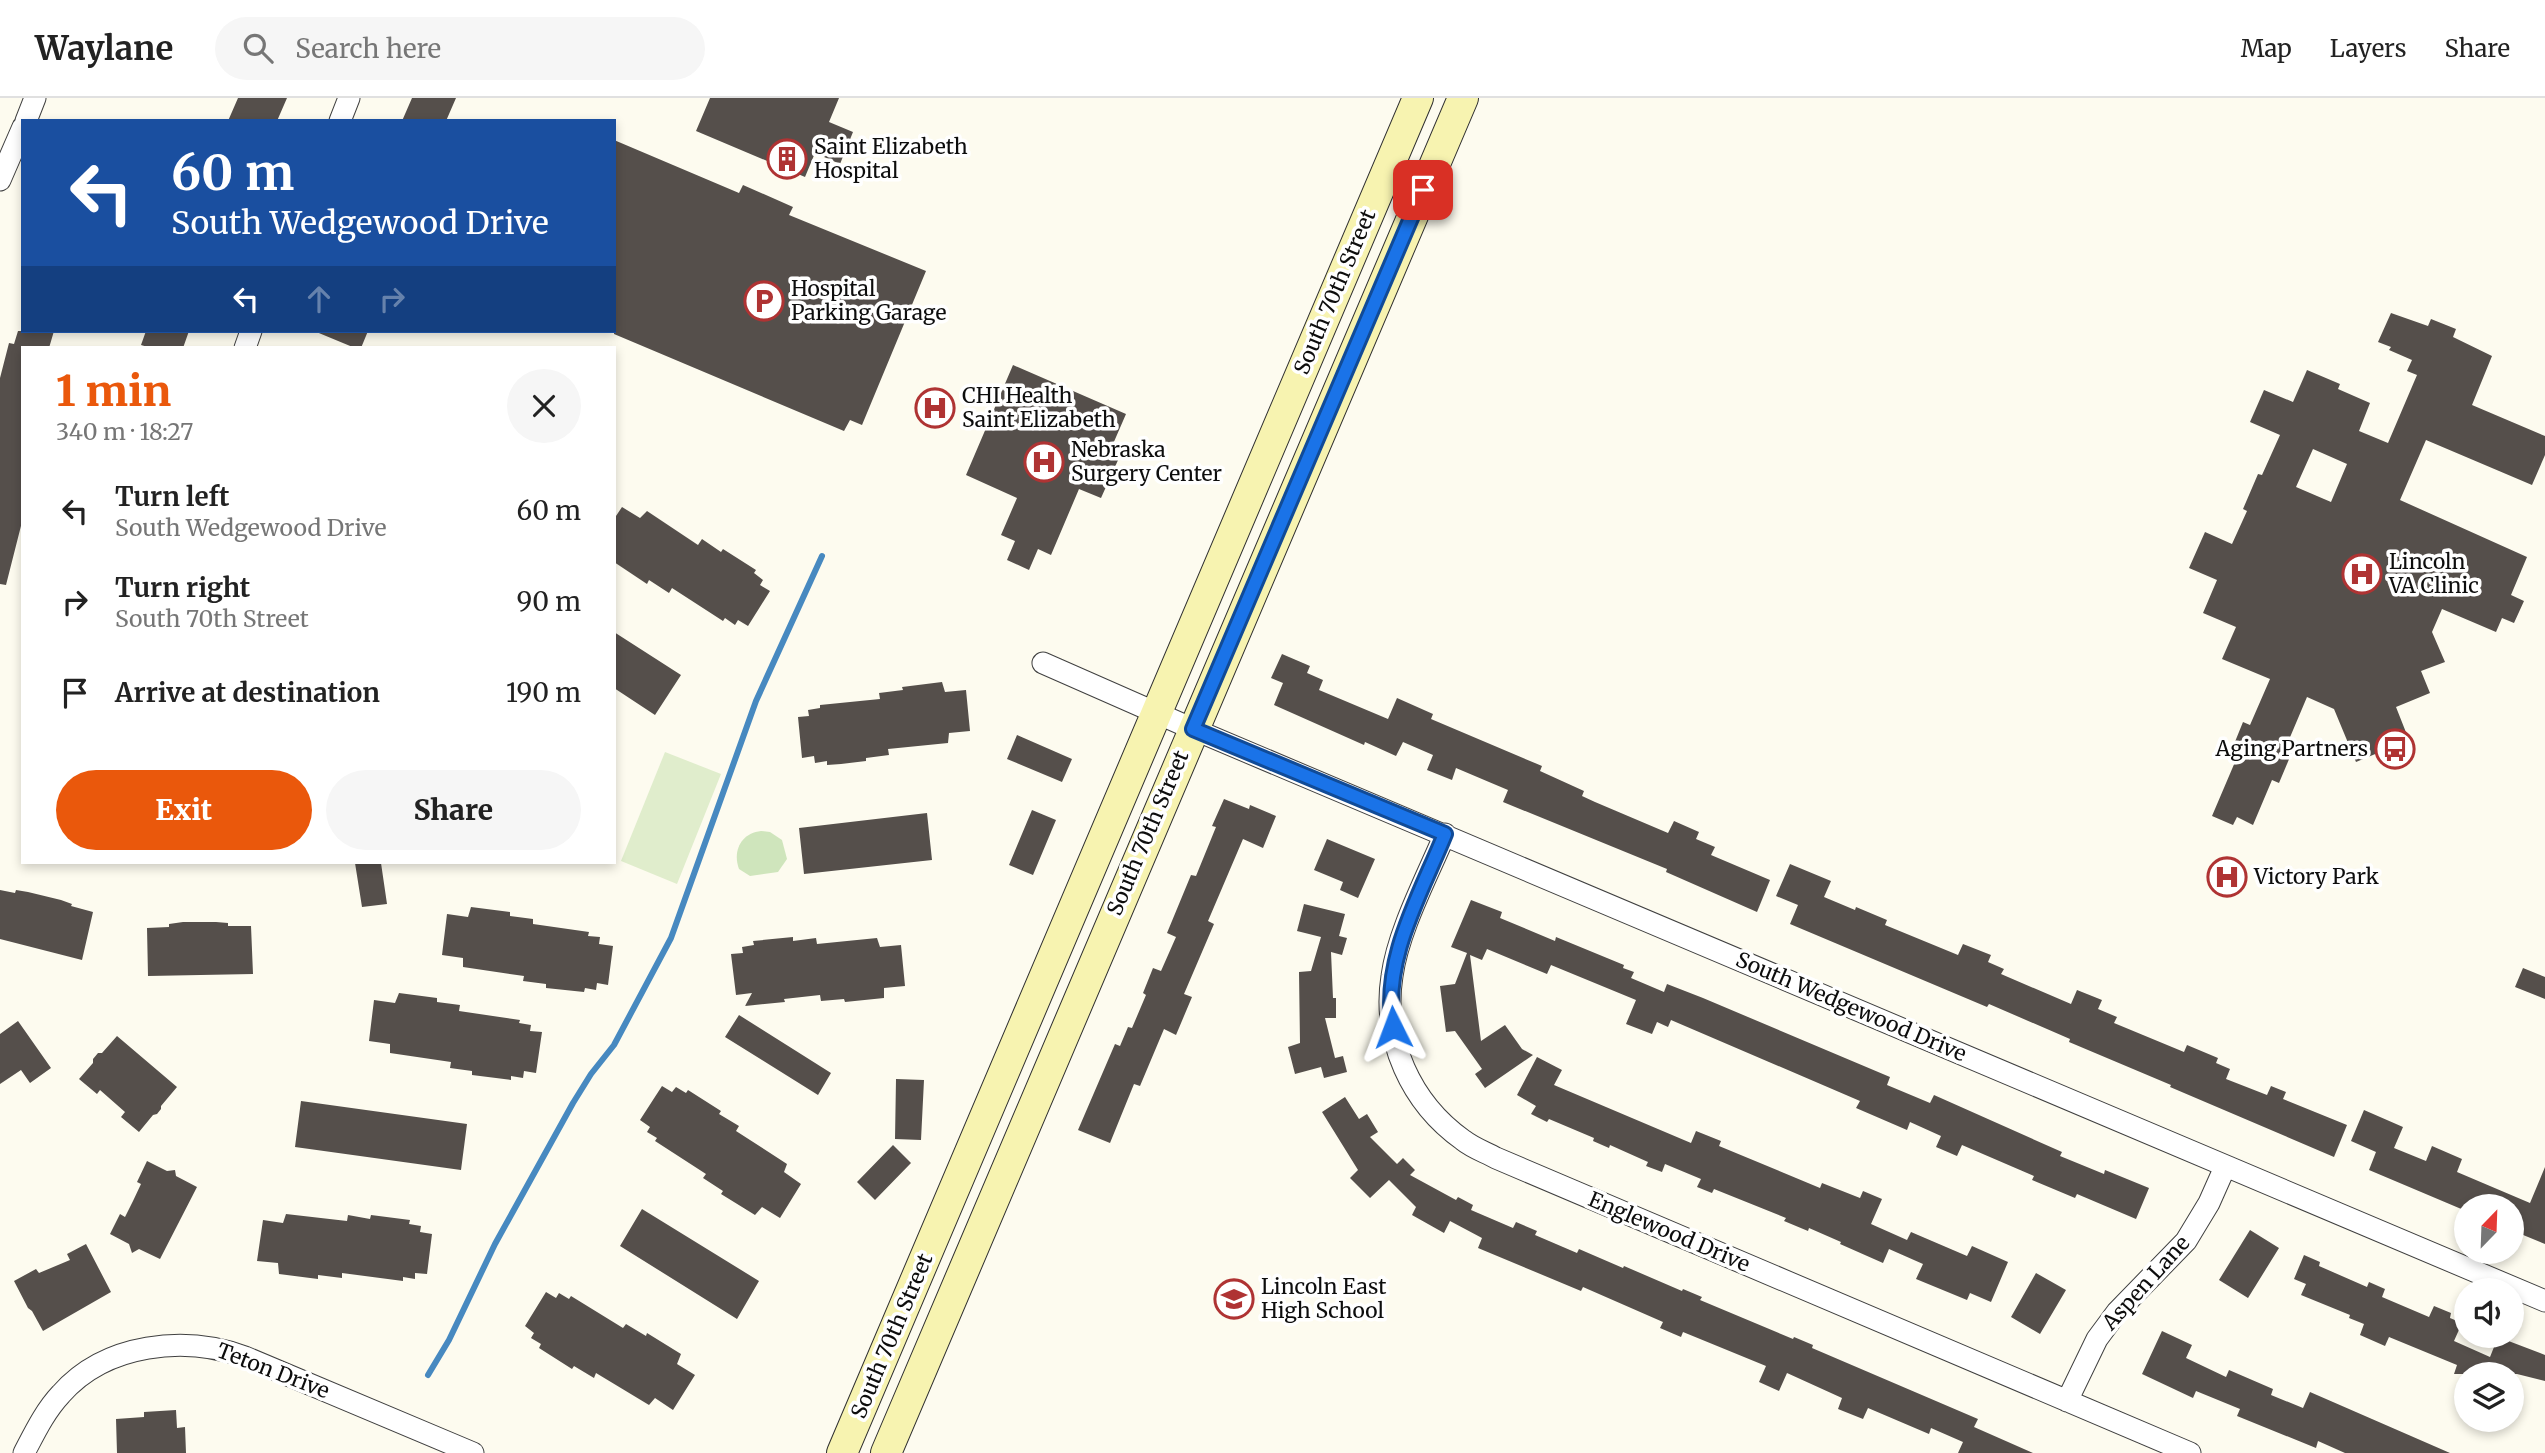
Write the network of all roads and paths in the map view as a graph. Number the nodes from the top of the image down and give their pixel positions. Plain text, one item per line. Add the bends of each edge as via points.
1 (35, 98) edge
2 (349, 98) edge
3 (1418, 98) edge
4 (1463, 98) edge
5 (27, 119) edge
6 (341, 119) edge
7 (21, 132) edge
8 (0, 180) edge
9 (1043, 663) dead end
10 (1156, 713) junction
11 (1193, 729) junction
12 (1445, 834) junction
13 (2225, 1167) junction
14 (2545, 1301) edge
15 (2067, 1401) junction
16 (24, 1453) edge
17 (473, 1453) edge
18 (842, 1453) edge
19 (886, 1453) edge
20 (2190, 1453) edge

1 - 5 street
2 - 6 street
3 - 10 main road, South 70th Street
4 - 11 main road, South 70th Street
7 - 8 street
9 - 10 street, South Wedgewood Drive
10 - 11 street, South Wedgewood Drive
10 - 18 main road, South 70th Street
11 - 12 street, South Wedgewood Drive
11 - 19 main road, South 70th Street
12 - 13 street, South Wedgewood Drive
12 - 15 street, Englewood Drive via 1401,942 1392,975 1390,1010 1404,1071 1444,1125 1496,1158
13 - 14 street, South Wedgewood Drive
13 - 15 street, Aspen Lane via 2186,1241 2097,1339
15 - 20 street, Englewood Drive
16 - 17 street, Teton Drive via 52,1405 77,1380 123,1354 181,1344 217,1347 245,1357

